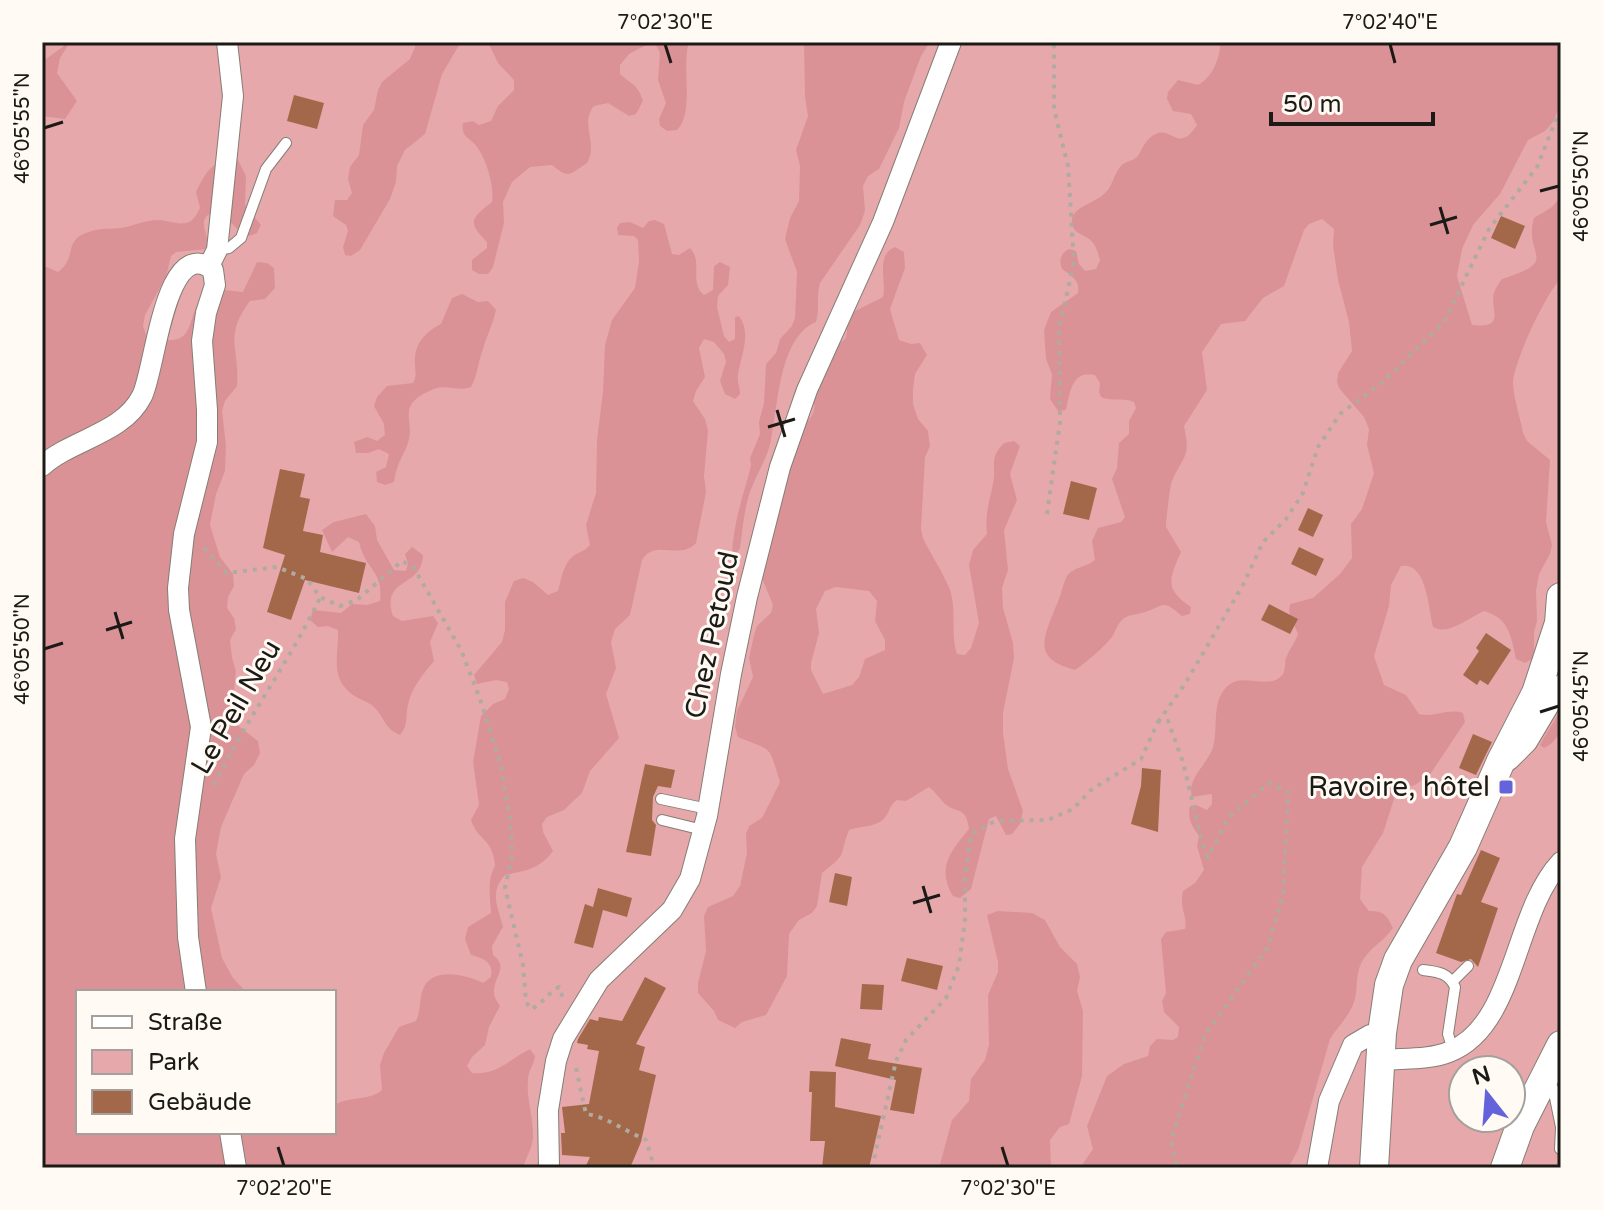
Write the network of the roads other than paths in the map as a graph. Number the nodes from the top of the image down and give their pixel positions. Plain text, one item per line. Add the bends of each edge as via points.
1 (227, 42) edge
2 (951, 42) edge
3 (286, 143) dead end
4 (213, 258) junction
5 (42, 466) edge
6 (1561, 597) edge
7 (1561, 685) edge
8 (1501, 761) junction
9 (661, 799) dead end
10 (662, 820) dead end
11 (705, 820) junction
12 (1561, 862) edge
13 (1468, 966) dead end
14 (1423, 970) dead end
15 (1453, 981) junction
16 (196, 990) edge
17 (1561, 1045) edge
18 (1382, 1046) junction
19 (1453, 1050) junction
20 (1543, 1078) junction
21 (1561, 1127) edge
22 (230, 1134) edge
23 (1560, 1149) edge
24 (236, 1168) edge
25 (549, 1168) edge
26 (1317, 1168) edge
27 (1374, 1168) edge
28 (1505, 1168) edge

1 - 4 street via 233,96
2 - 11 street, Chez Petoud via 883,222 807,390 780,467 731,674
3 - 4 lane via 266,169 241,238
4 - 5 street via 189,266 175,279 138,404 111,427
4 - 16 street via 216,279 202,333 207,442 181,552 178,588 201,727 184,859
6 - 8 street via 1543,676
7 - 8 street via 1519,753
8 - 18 street via 1463,847 1398,960 1389,985
9 - 11 lane
10 - 11 lane
11 - 25 street, Chez Petoud via 690,879 678,900 599,980 569,1030 556,1061 548,1110
12 - 19 street via 1544,883 1494,1009 1476,1035
13 - 15 lane
14 - 15 lane
15 - 19 lane via 1456,995 1448,1034
17 - 20 street
18 - 19 street via 1435,1056
18 - 26 street via 1370,1035 1353,1045 1329,1101
18 - 27 street
20 - 21 lane via 1553,1088
20 - 28 street
21 - 23 lane
22 - 24 street

